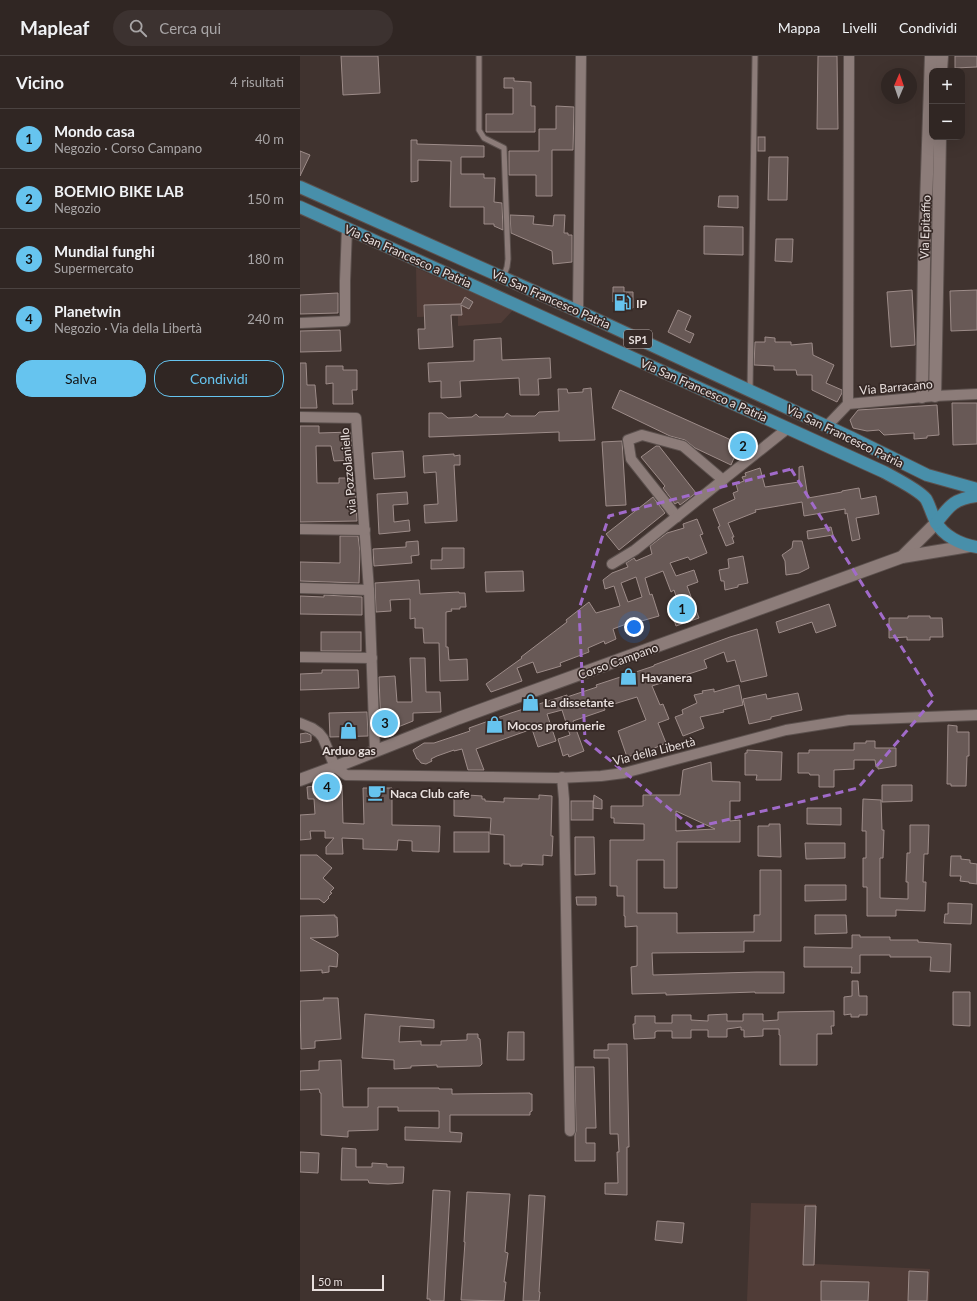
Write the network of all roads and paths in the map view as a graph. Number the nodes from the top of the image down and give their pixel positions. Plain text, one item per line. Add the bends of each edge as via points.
1 (479, 56) edge
2 (581, 56) edge
3 (755, 56) edge
4 (849, 56) edge
5 (931, 56) edge
6 (942, 56) edge
7 (941, 68) edge
8 (940, 140) edge
9 (300, 187) edge
10 (300, 207) edge
11 (347, 228) junction
12 (503, 278) junction
13 (578, 311) junction
14 (300, 323) edge
15 (750, 390) junction
16 (977, 394) edge
17 (935, 396) junction
18 (922, 397) junction
19 (848, 404) junction
20 (300, 417) edge
21 (827, 426) junction
22 (788, 428) junction
23 (723, 480) junction
24 (977, 489) edge
25 (977, 496) edge
26 (677, 517) junction
27 (936, 524) junction
28 (300, 530) edge
29 (365, 530) junction
30 (973, 546) edge
31 (902, 558) junction
32 (612, 564) dead end
33 (300, 588) edge
34 (369, 590) junction
35 (300, 657) edge
36 (372, 658) junction
37 (977, 715) edge
38 (300, 723) edge
39 (375, 751) junction
40 (335, 768) junction
41 (562, 778) junction
42 (300, 780) edge
43 (570, 1131) dead end

1 - 12 lane via 479,130 484,138 504,148 508,260
2 - 13 street
3 - 15 lane
4 - 19 street
5 - 18 main road, Via Epitaffio
6 - 7 main road
8 - 17 main road, Via Epitaffio
9 - 12 main road, Via San Francesco Patria / SP1
10 - 11 main road, Via San Francesco a Patria / SP1
11 - 14 street via 345,321
11 - 22 main road, Via San Francesco a Patria / SP1
12 - 13 main road, Via San Francesco Patria / SP1
13 - 15 main road, Via San Francesco Patria / SP1
15 - 21 main road, Via San Francesco Patria / SP1
16 - 17 street, Via Barracano
17 - 18 street, Via Barracano
18 - 19 street, Via Barracano
19 - 21 street, Via Barracano
20 - 29 street, via Pozzolaniello via 356,418
21 - 24 main road, Via San Francesco Patria / SP1 via 927,475
22 - 23 street
22 - 27 main road, Via San Francesco a Patria / SP1 via 907,484 926,498
23 - 26 street
23 - 26 street via 683,446 642,435 628,440 631,459
25 - 27 main road via 963,498 948,507
26 - 32 street via 635,550
27 - 30 main road via 944,534
27 - 31 main road
28 - 29 street, via Pozzolaniello
29 - 34 street, via Pozzolaniello
30 - 31 main road, Corso Campano
31 - 39 main road, Corso Campano via 459,718
33 - 34 street
34 - 36 street, via Pozzolaniello
35 - 36 street
36 - 39 street, via Pozzolaniello
37 - 41 street, Via della Libertà via 849,720 786,730 624,773
38 - 40 street via 312,728 323,738
39 - 40 main road, Corso Campano
40 - 41 street, Via della Libertà via 346,775
40 - 42 main road, Corso Campano
41 - 43 street

